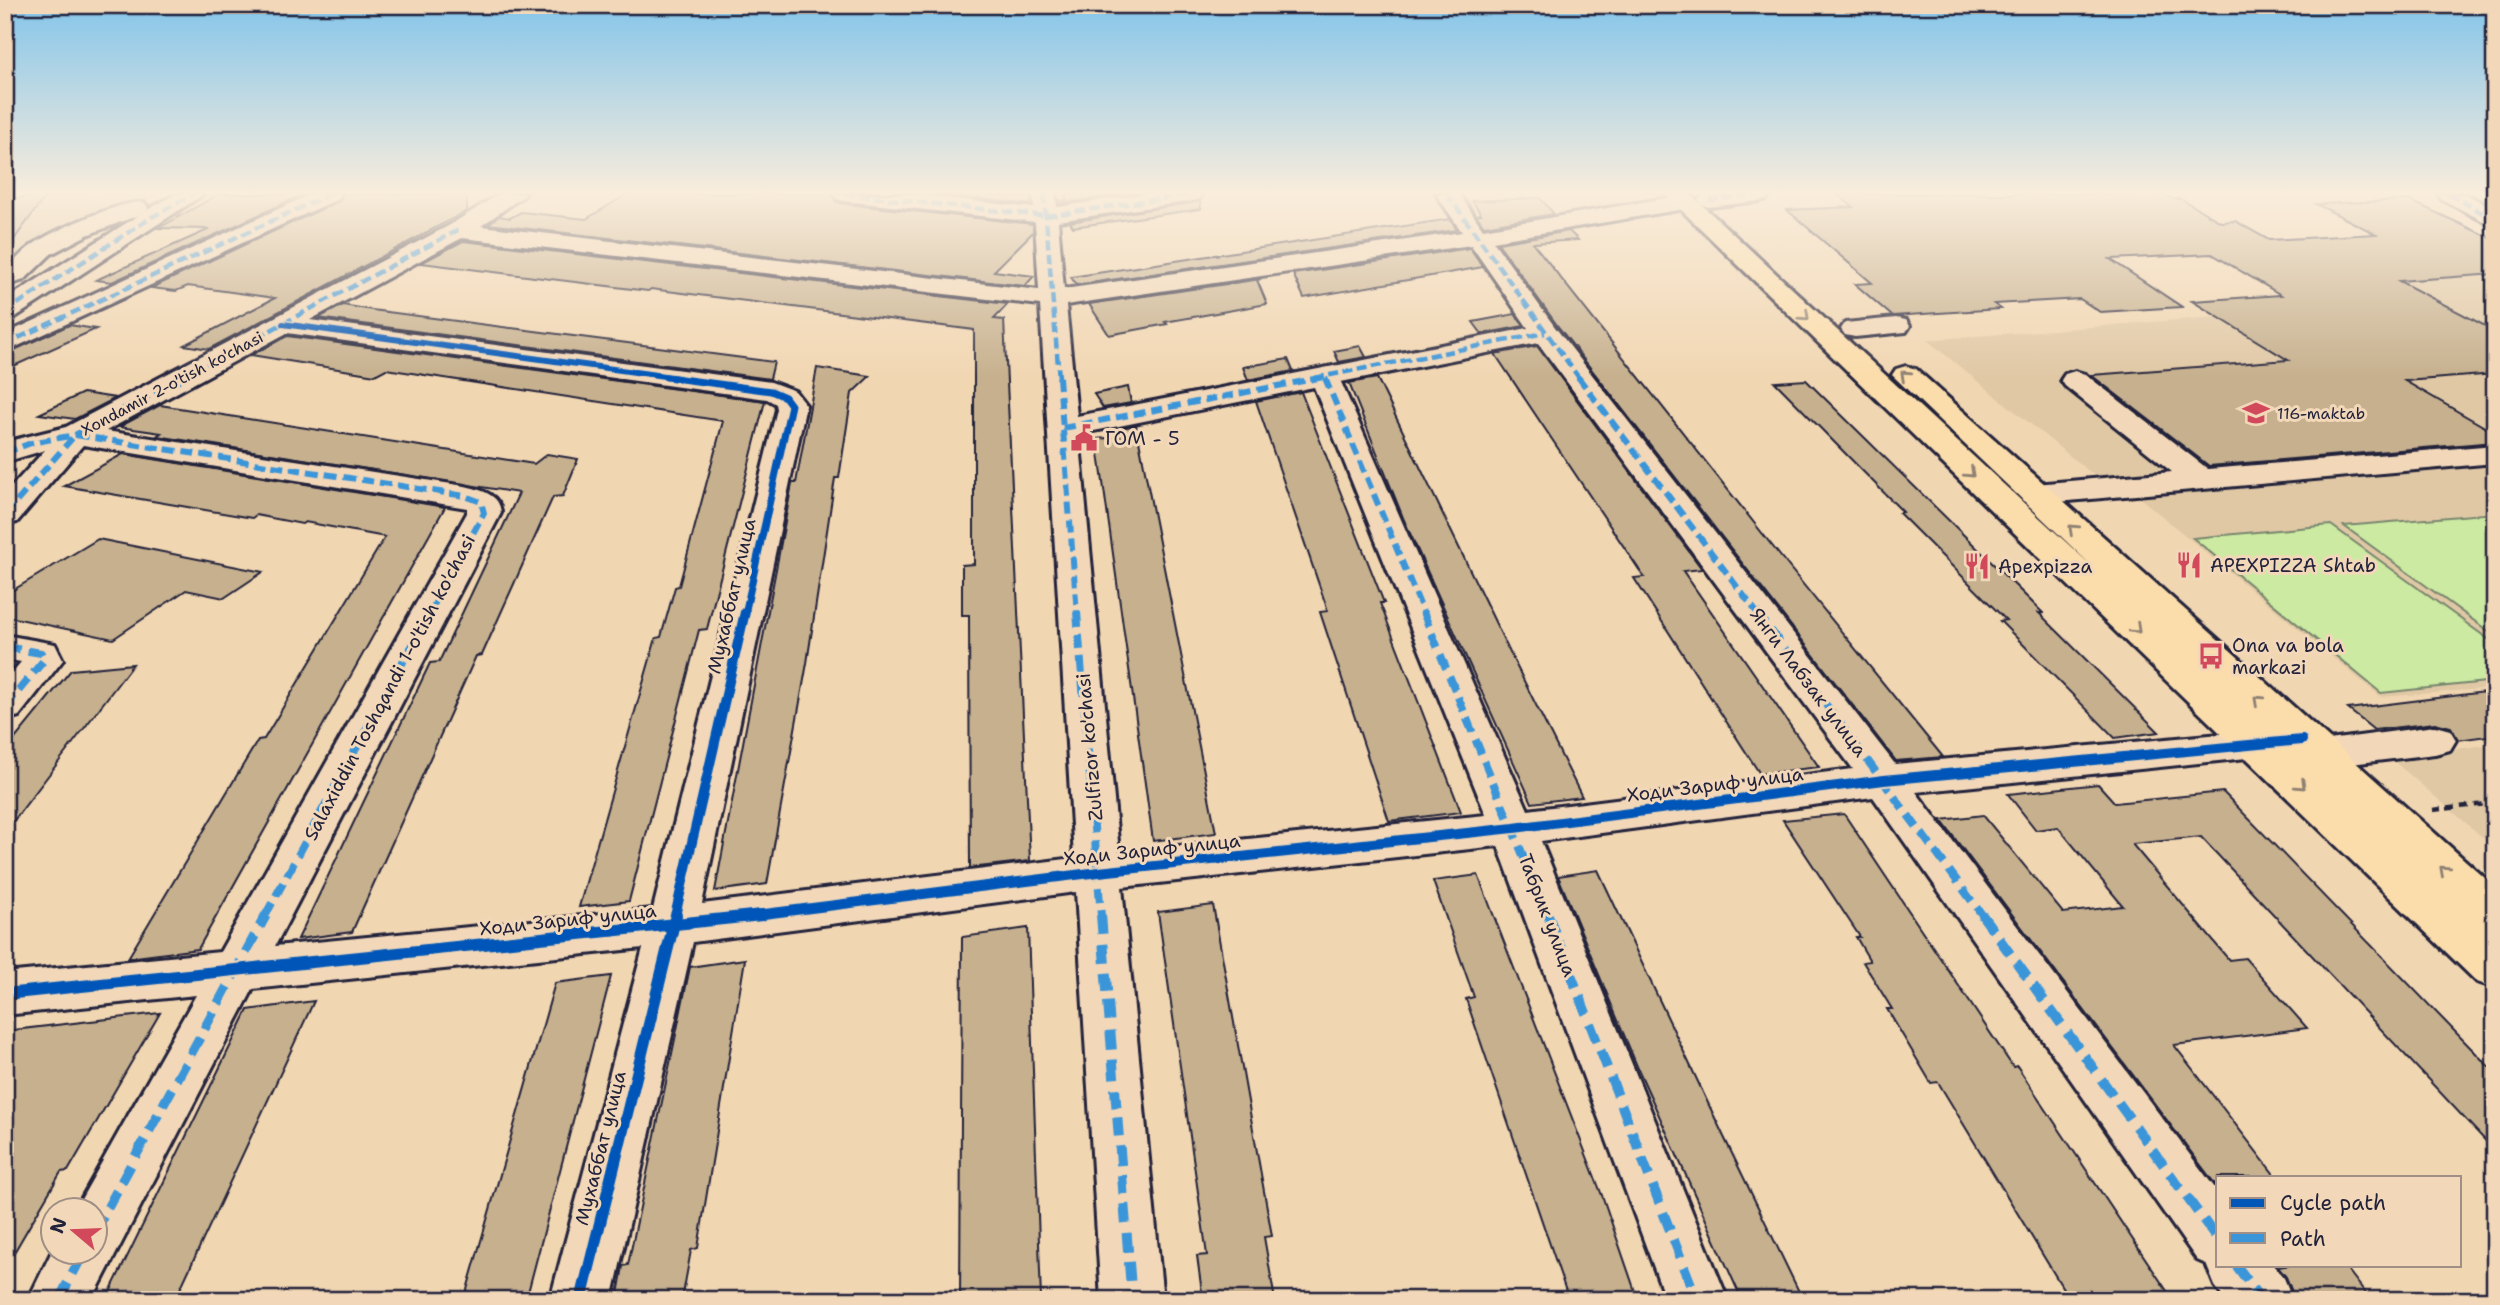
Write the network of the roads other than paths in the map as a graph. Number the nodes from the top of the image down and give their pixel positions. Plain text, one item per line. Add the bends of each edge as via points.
1 (36, 255) edge
2 (93, 255) edge
3 (198, 255) edge
4 (412, 255) edge
5 (672, 255) edge
6 (1049, 255) edge
7 (1349, 255) edge
8 (1489, 255) edge
9 (1755, 255) edge
10 (1763, 255) edge
11 (15, 275) dead end
12 (1052, 299) junction
13 (5, 312) edge
14 (283, 324) junction
15 (1896, 326) dead end
16 (1855, 329) junction
17 (1545, 333) junction
18 (5, 344) edge
19 (1325, 379) junction
20 (2075, 380) dead end
21 (1062, 428) junction
22 (75, 435) junction
23 (5, 453) edge
24 (2495, 454) edge
25 (2200, 479) junction
26 (2035, 494) junction
27 (5, 515) edge
28 (5, 647) edge
29 (5, 707) edge
30 (2435, 740) dead end
31 (2293, 746) junction
32 (1884, 780) junction
33 (1514, 828) junction
34 (1099, 872) junction
35 (2495, 916) edge
36 (673, 926) junction
37 (2495, 968) edge
38 (235, 971) junction
39 (5, 994) edge
40 (108, 1207) edge
41 (2216, 1237) edge
42 (77, 1266) edge
43 (2237, 1266) edge
44 (59, 1300) edge
45 (581, 1300) edge
46 (1132, 1300) edge
47 (1697, 1300) edge
48 (2262, 1300) edge

1 - 11 street
2 - 13 street
3 - 18 street
4 - 14 street, Xondamir 2-o'tish ko'chasi
5 - 12 street
6 - 12 street, Zulfizor ko'chasi
7 - 12 street
8 - 17 street, Янги Лабзак улица
9 -> 31 main road
10 - 16 main road
12 - 21 street, Zulfizor ko'chasi
14 - 22 street, Xondamir 2-o'tish ko'chasi
14 - 36 street, Мухаббат улица via 771,391 791,403
15 - 16 street
26 -> 16 main road
17 - 19 street
17 - 32 street, Янги Лабзак улица
19 - 21 street
19 - 33 street, Табрик улица
20 - 25 street
21 - 34 street, Zulfizor ko'chasi
22 - 23 street, Xondamir 2-o'tish ko'chasi
22 - 27 street
22 - 38 street, Salaxiddin Toshqandi 1-o'tish ko'chasi via 465,496 484,507
24 - 25 street
25 - 26 street
31 -> 26 main road
28 - 29 street via 41,653 44,660
30 - 31 street, Ходи Зариф улица
31 - 32 street, Ходи Зариф улица
35 -> 31 main road via 2386,817
31 -> 37 main road
32 - 33 street, Ходи Зариф улица
32 - 41 street, Янги Лабзак улица
33 - 34 street, Ходи Зариф улица
33 - 47 street, Табрик улица
34 - 36 street, Ходи Зариф улица
34 - 46 street, Zulfizor ko'chasi
36 - 38 street, Ходи Зариф улица
36 - 45 street, Мухаббат улица
38 - 39 street, Ходи Зариф улица
38 - 40 street, Salaxiddin Toshqandi 1-o'tish ko'chasi
42 - 44 street
43 - 48 street

